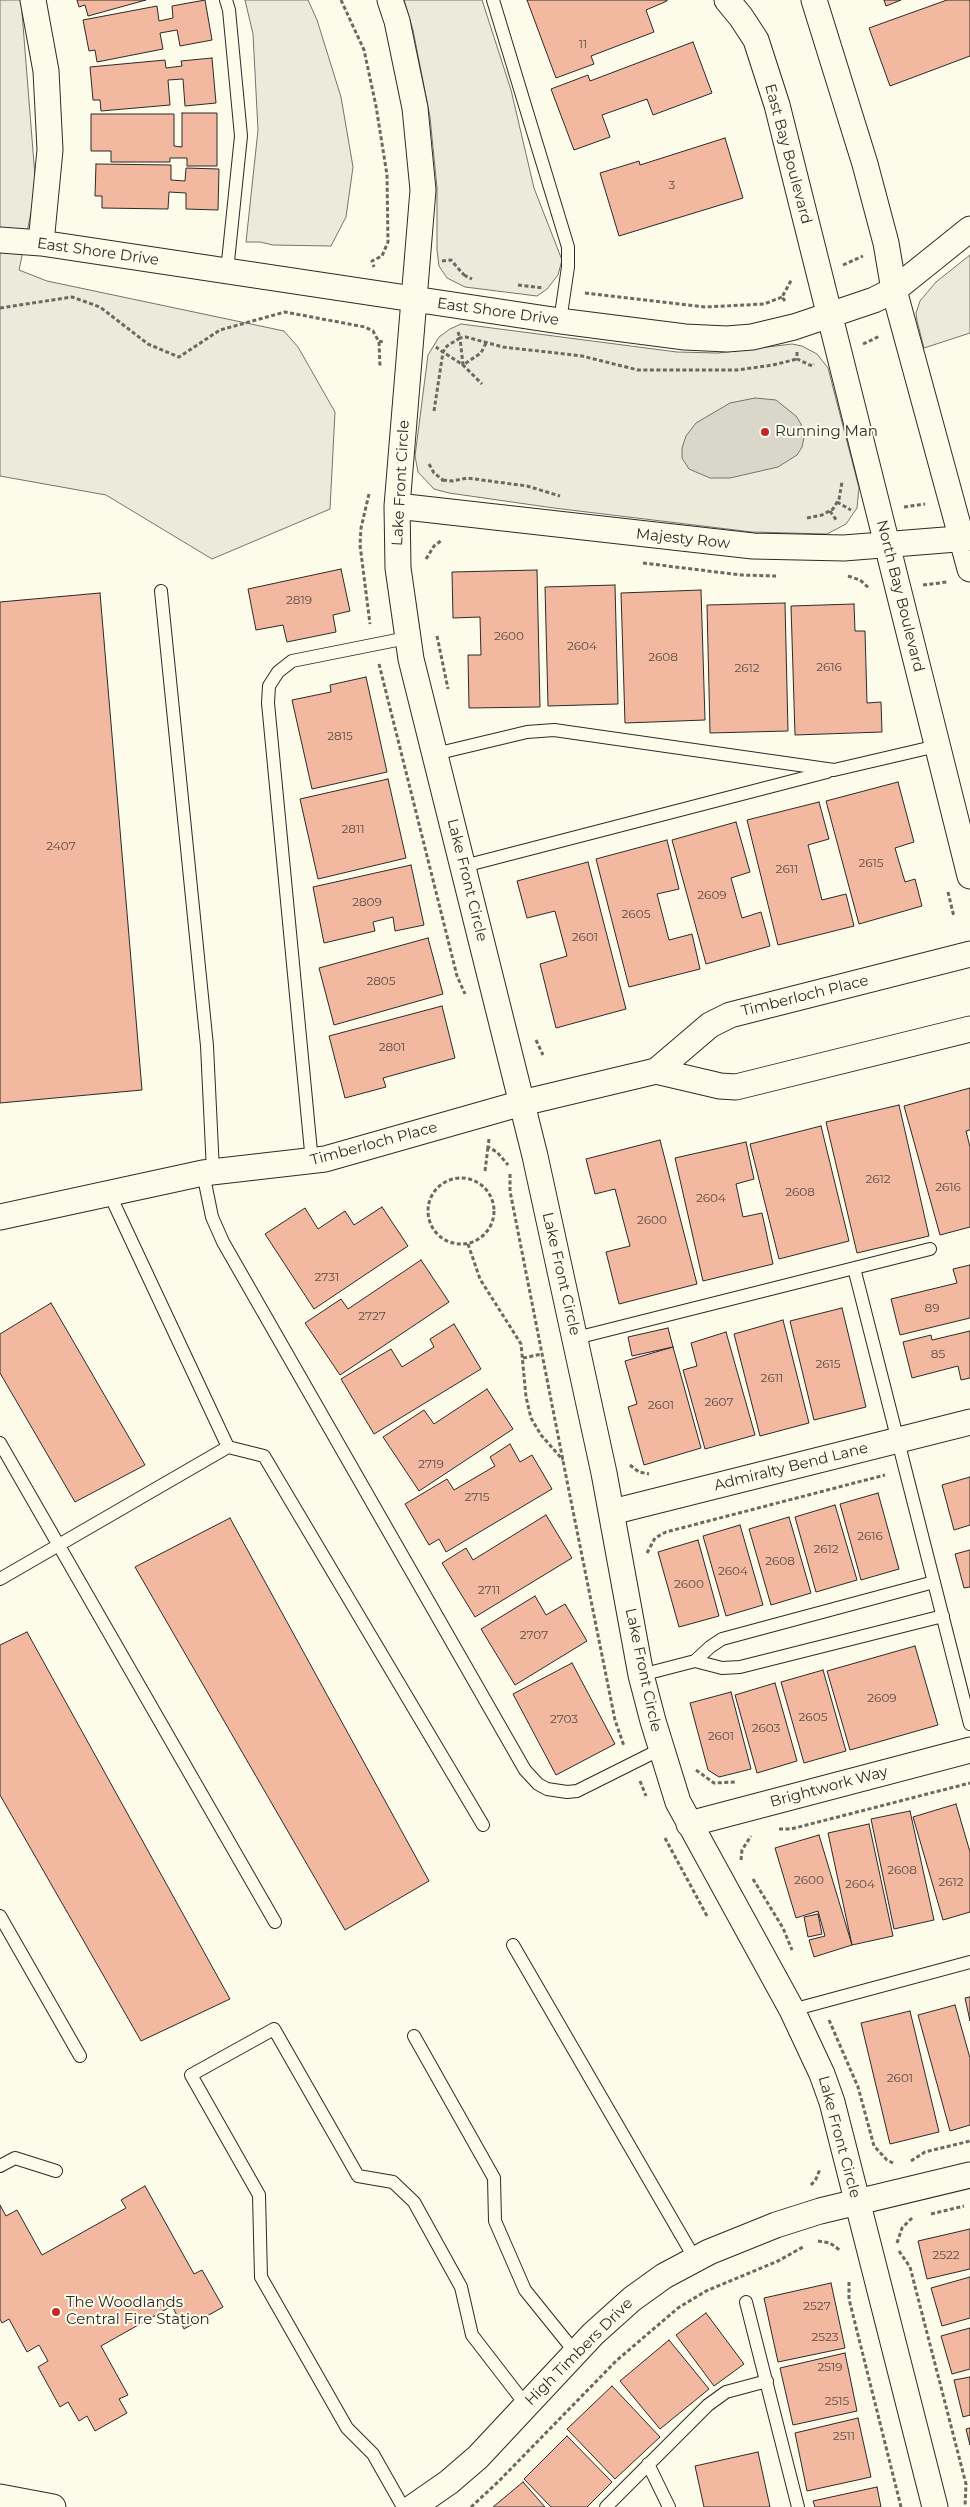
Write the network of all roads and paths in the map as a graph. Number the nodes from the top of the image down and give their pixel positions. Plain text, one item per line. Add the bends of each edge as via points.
1 (33, 0) edge
2 (226, 0) edge
3 (341, 0) edge
4 (390, 0) edge
5 (493, 0) edge
6 (727, 0) edge
7 (814, 0) edge
8 (970, 229) edge
9 (0, 240) edge
10 (41, 243) junction
11 (227, 271) junction
12 (464, 275) dead end
13 (480, 281) dead end
14 (508, 284) dead end
15 (894, 290) junction
16 (564, 291) junction
17 (374, 293) junction
18 (782, 297) dead end
19 (413, 299) junction
20 (829, 316) junction
21 (560, 321) junction
22 (365, 327) dead end
23 (486, 343) junction
24 (443, 352) dead end
25 (797, 359) dead end
26 (463, 365) junction
27 (812, 366) dead end
28 (815, 370) dead end
29 (482, 384) dead end
30 (842, 474) dead end
31 (444, 480) dead end
32 (568, 498) dead end
33 (397, 506) junction
34 (802, 519) dead end
35 (966, 538) edge
36 (442, 540) dead end
37 (887, 545) junction
38 (425, 562) dead end
39 (970, 569) edge
40 (161, 591) dead end
41 (436, 634) dead end
42 (407, 638) junction
43 (450, 698) dead end
44 (937, 746) junction
45 (435, 754) junction
46 (834, 770) junction
47 (464, 866) junction
48 (970, 876) edge
49 (970, 954) edge
50 (970, 1029) edge
51 (534, 1035) dead end
52 (543, 1055) dead end
53 (656, 1071) junction
54 (522, 1103) junction
55 (488, 1147) dead end
56 (312, 1162) junction
57 (485, 1171) dead end
58 (208, 1172) junction
59 (109, 1193) junction
60 (0, 1217) edge
61 (468, 1244) junction
62 (930, 1249) dead end
63 (854, 1268) junction
64 (576, 1338) junction
65 (542, 1354) dead end
66 (523, 1358) junction
67 (970, 1422) edge
68 (898, 1440) junction
69 (0, 1444) edge
70 (228, 1447) junction
71 (563, 1460) dead end
72 (627, 1460) dead end
73 (658, 1474) dead end
74 (612, 1512) junction
75 (59, 1546) junction
76 (0, 1579) edge
77 (934, 1582) junction
78 (942, 1616) junction
79 (695, 1661) junction
80 (641, 1675) junction
81 (970, 1724) edge
82 (661, 1749) junction
83 (970, 1750) edge
84 (970, 1783) edge
85 (689, 1824) junction
86 (483, 1825) dead end
87 (775, 1829) dead end
88 (755, 1832) dead end
89 (742, 1865) dead end
90 (748, 1875) dead end
91 (0, 1916) edge
92 (275, 1922) dead end
93 (513, 1945) dead end
94 (794, 1955) dead end
95 (970, 1962) edge
96 (820, 2002) junction
97 (792, 2010) junction
98 (414, 2036) dead end
99 (80, 2056) dead end
100 (970, 2141) edge
101 (0, 2166) edge
102 (56, 2171) dead end
103 (970, 2175) edge
104 (857, 2202) junction
105 (970, 2205) edge
106 (926, 2214) dead end
107 (919, 2216) dead end
108 (812, 2242) dead end
109 (807, 2244) dead end
110 (844, 2255) dead end
111 (695, 2259) junction
112 (851, 2278) dead end
113 (746, 2302) dead end
114 (575, 2352) junction
115 (767, 2381) junction
116 (526, 2405) junction
117 (648, 2464) junction
118 (0, 2497) edge
119 (53, 2507) edge
120 (403, 2507) edge
121 (412, 2507) edge
122 (471, 2507) edge
123 (606, 2507) edge
124 (669, 2507) edge
125 (798, 2507) edge
126 (901, 2507) edge
127 (935, 2507) edge
128 (965, 2507) edge

1 - 10 street via 46,71 50,150
2 - 11 lane via 241,136
3 - 17 path via 364,50 386,175 388,242 382,256 372,261
4 - 19 street, Lake Front Circle via 415,108 422,190
5 - 16 lane via 568,247
6 - 20 street, East Bay Boulevard via 756,40 777,105
7 - 15 street via 865,164 886,243
8 - 15 street, East Shore Drive
9 - 10 street, East Shore Drive
10 - 11 street, East Shore Drive
11 - 17 street, East Shore Drive
12 - 13 path
14 - 16 path
15 - 20 street, East Shore Drive
15 - 35 street
16 - 18 path via 705,307 764,304
16 - 21 lane
17 - 19 street, East Shore Drive
17 - 22 path via 373,314
19 - 21 street, East Shore Drive
19 - 33 street, Lake Front Circle
20 - 21 street, East Shore Drive via 728,339 685,337
20 - 37 street, North Bay Boulevard
23 - 25 path via 582,356 643,371 737,370 773,366
23 - 26 path via 480,353
23 - 26 path via 474,338 460,338
24 - 26 path
26 - 29 path
27 - 28 path
30 - 34 path via 840,494 833,509
31 - 32 path via 470,478 527,486
33 - 37 street, Majesty Row via 753,546 844,548
33 - 42 street, Lake Front Circle via 398,568
35 - 37 street, Majesty Row
35 - 39 street
36 - 38 path via 434,546
37 - 44 street, North Bay Boulevard
40 - 58 lane via 207,1046
41 - 43 path
42 - 45 street, Lake Front Circle
42 - 56 lane via 292,661 273,679 268,695
44 - 46 lane
44 - 48 street, North Bay Boulevard
45 - 46 lane via 522,733 554,730
45 - 47 street, Lake Front Circle
46 - 47 lane
47 - 54 street, Lake Front Circle
49 - 53 street, Timberloch Place via 730,1015 710,1025
50 - 53 street, Timberloch Place via 736,1087
51 - 52 path
53 - 54 street, Timberloch Place
54 - 56 street, Timberloch Place
54 - 64 street, Lake Front Circle
55 - 57 path
56 - 58 street, Timberloch Place
58 - 59 street, Timberloch Place
58 - 82 lane via 212,1217 223,1242 525,1770 547,1789 577,1791
59 - 60 street, Timberloch Place
59 - 70 lane
61 - 61 path via 444,1240 428,1219 428,1206 433,1194 442,1184 453,1179 466,1178 479,1183 494,1204 494,1216 487,1233
61 - 66 path via 476,1271 517,1336
62 - 63 lane
63 - 64 lane
63 - 68 lane
64 - 74 street, Lake Front Circle
65 - 66 path
66 - 71 path via 529,1413 538,1430
67 - 68 street, Admiralty Bend Lane
68 - 74 street, Admiralty Bend Lane
68 - 77 lane
69 - 75 lane
70 - 75 lane
70 - 86 lane via 264,1456
72 - 73 path via 639,1472
74 - 80 street, Lake Front Circle
75 - 76 lane
75 - 92 lane
77 - 78 lane
77 - 79 lane via 722,1639
78 - 79 lane via 740,1667 722,1668
78 - 81 lane
79 - 80 lane
80 - 82 street, Lake Front Circle
82 - 85 street, Lake Front Circle via 678,1802
83 - 85 street, Brightwork Way
84 - 87 path via 791,1829
85 - 97 street, Lake Front Circle
88 - 89 path via 742,1850
90 - 94 path via 761,1890 783,1928
91 - 99 lane
93 - 111 lane
95 - 96 lane
96 - 97 lane
96 - 100 path via 855,2077 874,2146 886,2160 903,2164 925,2152
97 - 104 street, Lake Front Circle via 822,2074
98 - 114 lane via 494,2178 495,2221 525,2290
101 - 102 lane via 15,2158
103 - 104 street, High Timbers Drive
104 - 111 street, High Timbers Drive via 776,2225
104 - 127 street, Lake Front Circle
105 - 106 path
107 - 128 path via 908,2220 897,2245 910,2267 966,2484
108 - 110 path via 830,2243
109 - 122 path via 778,2261 706,2291 678,2308 616,2361
111 - 114 street, High Timbers Drive via 632,2299
112 - 126 path via 849,2299
113 - 115 lane
114 - 116 street, High Timbers Drive
115 - 117 lane via 735,2389 716,2399
115 - 125 lane
116 - 120 lane via 472,2335 461,2287 414,2202 393,2182 358,2176 274,2029 192,2075 258,2195 261,2277 347,2428 374,2454
116 - 121 street, High Timbers Drive via 463,2471
117 - 123 lane
117 - 124 lane
118 - 119 street

